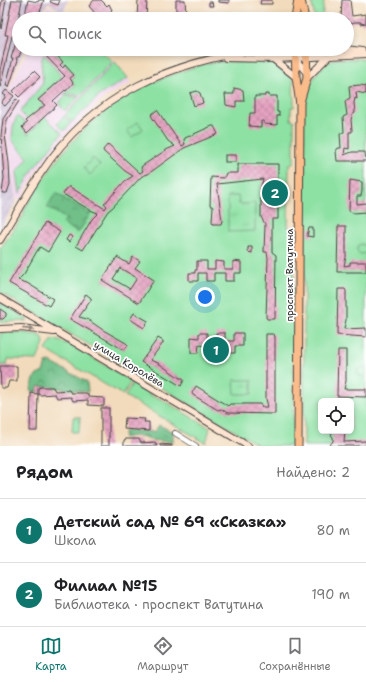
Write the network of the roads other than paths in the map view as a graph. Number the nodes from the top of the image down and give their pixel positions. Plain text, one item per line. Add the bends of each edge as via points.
1 (299, 0) edge
2 (300, 9) junction
3 (298, 12) edge
4 (302, 12) edge
5 (354, 51) edge
6 (366, 53) edge
7 (354, 54) edge
8 (226, 56) edge
9 (278, 56) edge
10 (281, 56) edge
11 (296, 56) edge
12 (335, 56) edge
13 (325, 57) junction
14 (307, 58) junction
15 (209, 59) junction
16 (275, 59) junction
17 (298, 61) junction
18 (296, 75) junction
19 (307, 75) junction
20 (300, 104) junction
21 (0, 240) edge
22 (0, 298) edge
23 (0, 329) edge
24 (56, 332) junction
25 (175, 433) dead end
26 (196, 446) edge
27 (248, 446) edge
28 (298, 446) edge

1 - 2 main road
2 - 3 main road
2 - 4 main road
5 - 6 main road
6 - 7 main road
8 - 15 main road
9 - 16 main road
10 - 16 main road
11 - 17 main road, проспект Ватутина
12 - 13 main road
13 - 14 main road
13 - 19 main road
14 - 17 main road
14 - 19 main road, проспект Ватутина
15 - 16 main road
15 - 21 main road via 150,79 106,103 78,129 50,161
16 - 17 main road
16 - 18 main road
17 - 18 main road, проспект Ватутина
17 - 19 main road
18 - 19 main road via 301,70
18 - 20 main road, проспект Ватутина
19 - 20 main road, проспект Ватутина
20 - 28 main road, проспект Ватутина
22 - 24 main road, улица Королёва
23 -> 24 main road via 21,328
24 - 27 main road, улица Королёва
25 - 26 street

